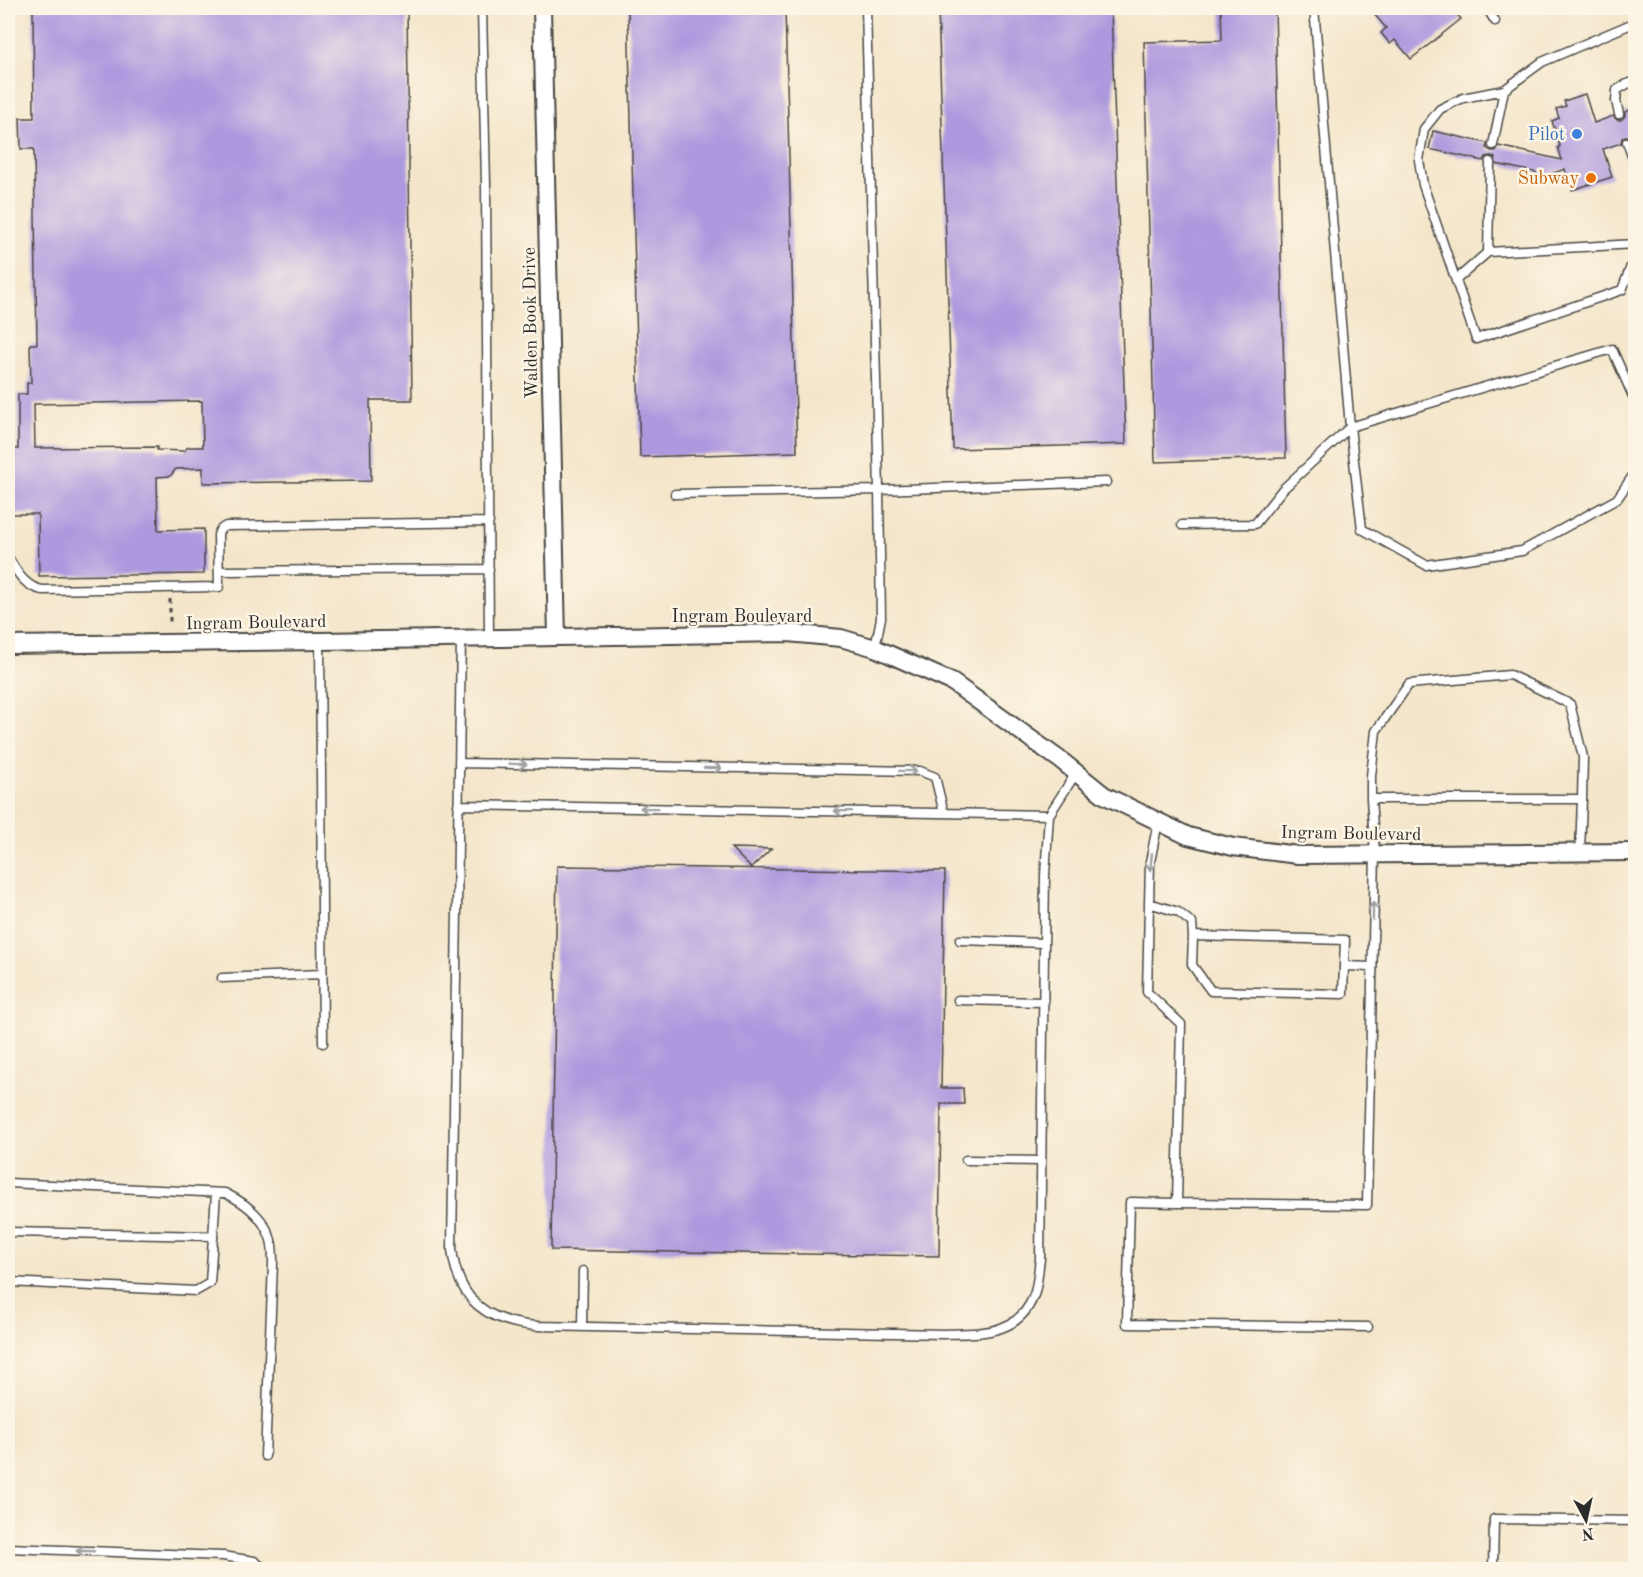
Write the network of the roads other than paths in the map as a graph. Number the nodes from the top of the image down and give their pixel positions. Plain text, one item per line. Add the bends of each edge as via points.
1 (482, 8) edge
2 (542, 8) edge
3 (866, 8) edge
4 (1314, 8) edge
5 (1486, 8) edge
6 (1496, 21) dead end
7 (1635, 22) edge
8 (1635, 81) edge
9 (1504, 90) junction
10 (1619, 114) dead end
11 (1627, 141) dead end
12 (1493, 145) dead end
13 (1635, 161) edge
14 (1490, 162) dead end
15 (1635, 244) edge
16 (1488, 252) junction
17 (1635, 253) edge
18 (1456, 280) junction
19 (1635, 403) edge
20 (1350, 427) junction
21 (1635, 471) edge
22 (1106, 482) dead end
23 (879, 489) junction
24 (675, 494) dead end
25 (489, 522) junction
26 (1182, 525) dead end
27 (8, 557) edge
28 (489, 568) junction
29 (219, 571) junction
30 (557, 637) junction
31 (461, 638) junction
32 (489, 638) junction
33 (320, 641) junction
34 (8, 645) edge
35 (875, 648) junction
36 (459, 763) junction
37 (1076, 773) junction
38 (1371, 799) junction
39 (1582, 799) junction
40 (458, 805) junction
41 (944, 813) junction
42 (1049, 815) junction
43 (1158, 822) junction
44 (1580, 852) junction
45 (1635, 852) edge
46 (1375, 854) junction
47 (1149, 903) junction
48 (1193, 936) junction
49 (960, 940) dead end
50 (1044, 942) junction
51 (1344, 966) junction
52 (1372, 968) junction
53 (322, 974) junction
54 (222, 978) dead end
55 (958, 1000) dead end
56 (1044, 1002) junction
57 (323, 1043) dead end
58 (966, 1160) dead end
59 (1041, 1161) junction
60 (8, 1183) edge
61 (216, 1193) junction
62 (1176, 1203) junction
63 (8, 1232) edge
64 (213, 1236) junction
65 (583, 1271) dead end
66 (8, 1282) edge
67 (582, 1327) junction
68 (1368, 1327) dead end
69 (265, 1456) dead end
70 (1635, 1521) edge
71 (8, 1548) edge
72 (266, 1569) edge
73 (1493, 1569) edge

1 - 25 lane
2 - 30 street, Walden Book Drive
3 - 23 lane
4 - 20 lane
5 - 6 lane
7 - 9 lane via 1542,62
8 - 10 lane via 1617,90
9 - 12 lane
9 - 18 lane via 1463,98 1440,109 1424,129 1419,160 1423,185
11 - 13 lane
14 - 16 lane
15 - 16 lane
16 - 18 lane
17 - 18 lane via 1622,290 1476,339
19 - 20 lane via 1612,349
20 - 21 lane via 1362,529 1426,565 1522,551 1617,499
20 - 26 lane via 1282,490 1255,524
22 - 23 lane
23 - 24 lane
23 - 35 lane via 881,618
25 - 28 lane
25 - 29 lane via 226,526 218,535
27 - 29 lane via 26,583 42,590 219,587
28 - 29 lane
28 - 32 lane
30 - 32 street, Ingram Boulevard
30 - 35 street, Ingram Boulevard via 788,633 841,638
31 - 32 street, Ingram Boulevard
31 - 33 street, Ingram Boulevard
31 - 36 lane
33 - 34 street, Ingram Boulevard
33 - 53 lane
35 - 37 street, Ingram Boulevard via 952,682
36 - 40 lane
36 -> 41 lane via 920,771 935,777
37 - 42 lane
37 - 43 street, Ingram Boulevard via 1104,795
38 - 39 lane
38 - 39 lane via 1376,731 1409,684 1510,675 1570,704 1582,757
38 - 46 lane
39 - 44 lane
41 -> 40 lane
40 - 67 lane via 453,1263 468,1294 496,1318 524,1325
41 - 42 lane
42 - 50 lane
43 - 46 street, Ingram Boulevard via 1188,836 1233,847 1298,855
43 -> 47 lane via 1150,862
44 - 45 street, Ingram Boulevard
44 - 46 street, Ingram Boulevard
52 -> 46 lane
47 - 48 lane via 1178,912 1192,923
47 - 62 lane via 1147,992 1181,1024
48 - 51 lane via 1345,940
48 - 51 lane via 1192,965 1211,991 1342,994
49 - 50 lane
50 - 56 lane
51 - 52 lane
52 - 62 lane via 1367,1205
53 - 54 lane
53 - 57 lane
55 - 56 lane
56 - 59 lane
58 - 59 lane
59 - 67 lane via 1037,1282 1021,1317 1000,1329 943,1334
60 - 61 lane
61 - 64 lane
61 - 69 lane via 242,1201 261,1220 272,1241
62 - 68 lane via 1130,1202 1127,1324
63 - 64 lane
64 - 66 lane via 210,1282 196,1291
65 - 67 lane
70 - 73 lane via 1494,1519
72 -> 71 lane via 254,1561 224,1556

